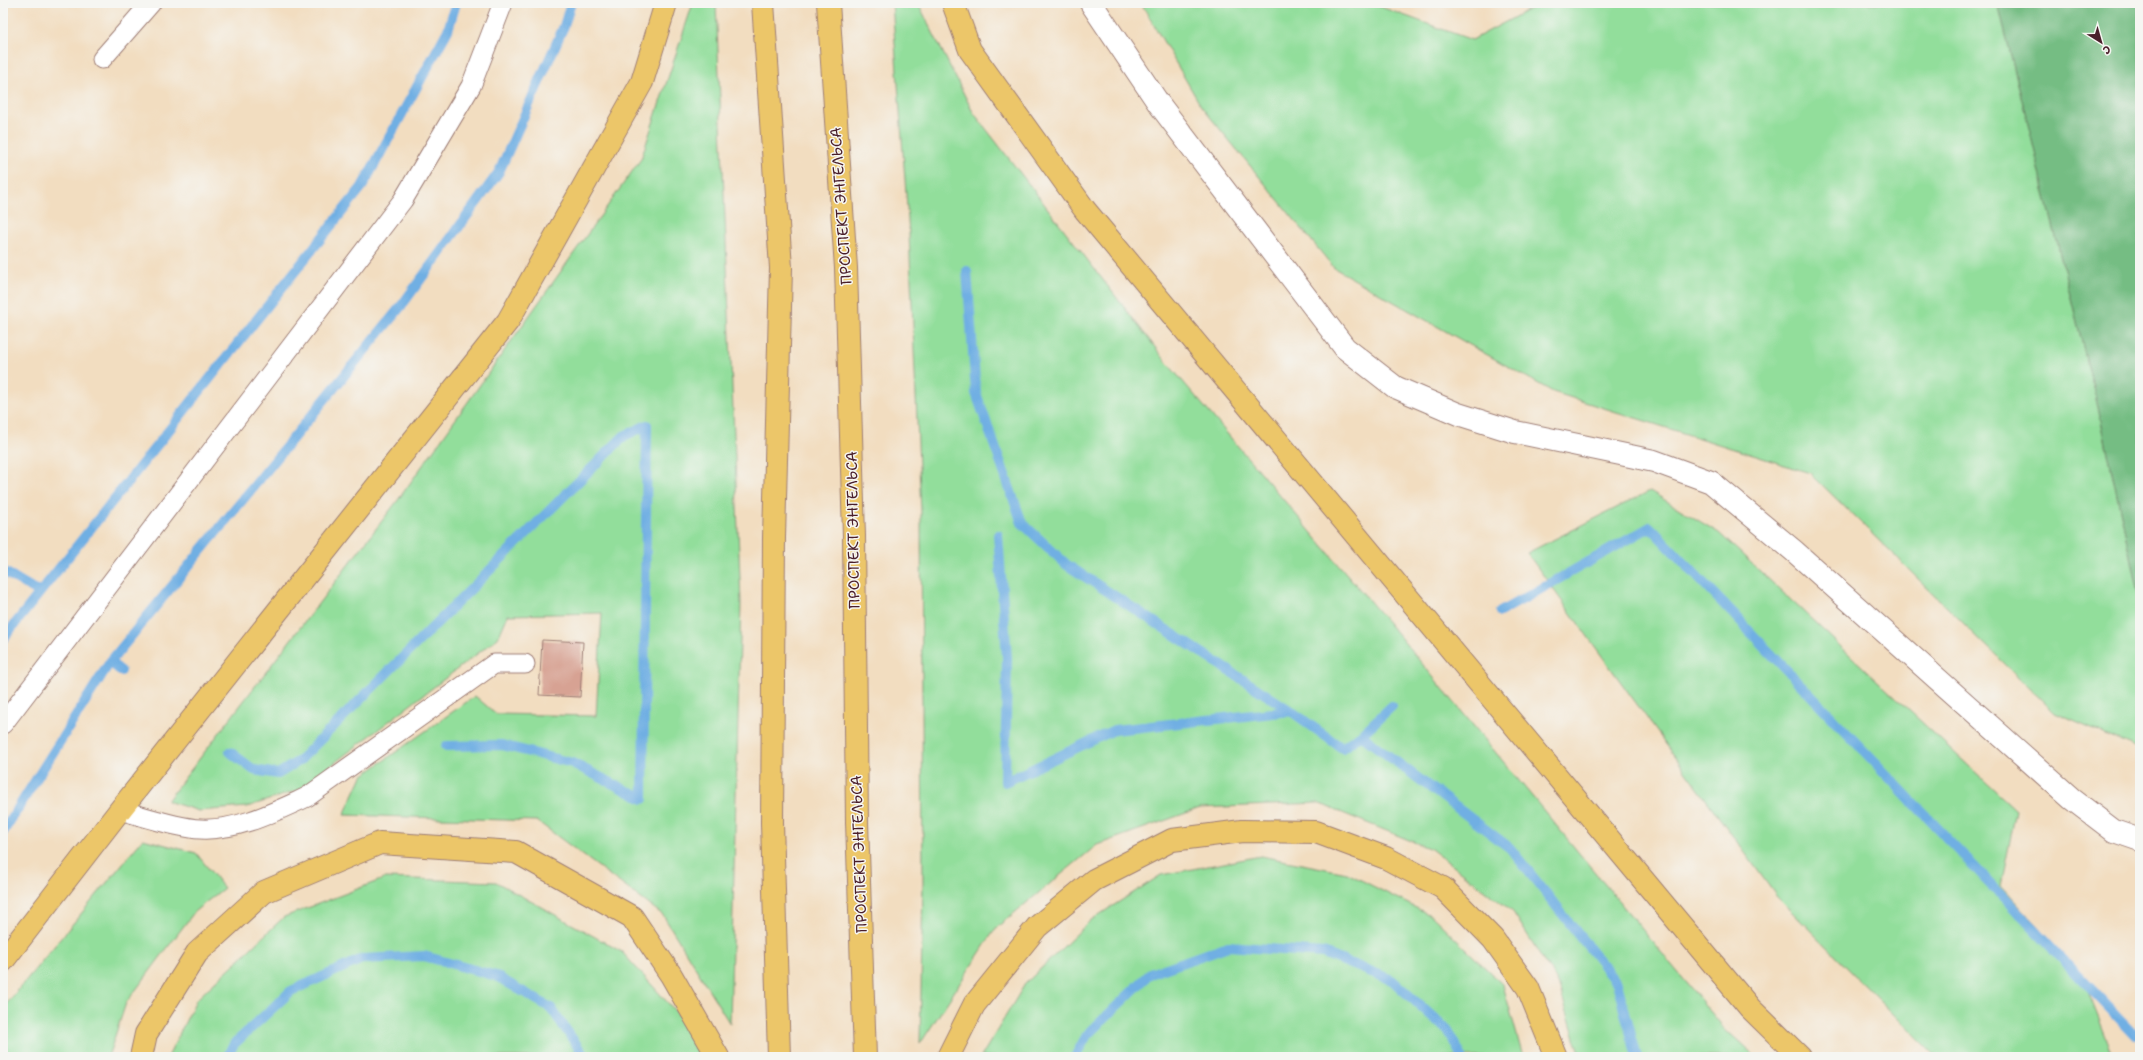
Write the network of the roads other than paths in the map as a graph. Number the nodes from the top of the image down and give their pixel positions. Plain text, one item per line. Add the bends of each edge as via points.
1 (152, 3) edge
2 (503, 3) edge
3 (666, 3) edge
4 (763, 3) edge
5 (828, 3) edge
6 (953, 3) edge
7 (1091, 3) edge
8 (102, 59) dead end
9 (525, 664) dead end
10 (3, 724) edge
11 (120, 810) junction
12 (2140, 840) edge
13 (3, 961) edge
14 (141, 1057) edge
15 (718, 1057) edge
16 (779, 1057) edge
17 (865, 1057) edge
18 (948, 1057) edge
19 (1556, 1057) edge
20 (1800, 1057) edge

1 - 8 lane
2 - 10 lane via 471,86 402,200
3 - 11 main road via 642,82 508,321
4 - 16 main road via 781,268 774,538 772,815
5 - 17 main road, ПРОСПЕКТ ЭНГЕЛЬСА via 846,276 854,536 857,822
6 - 20 main road via 970,50 1085,210 1750,1008
7 - 12 street via 1159,104 1346,348 1395,387 1458,414 1515,432 1654,461 1711,482 1794,551 2072,799 2114,830
9 - 11 lane via 494,664 307,797 275,812 230,827 200,829
11 - 13 main road
14 - 15 main road via 146,1034 197,953 258,897 264,892 380,843 516,852 632,917 671,975
18 - 19 main road via 974,1005 1037,927 1094,880 1172,840 1242,831 1316,832 1386,858 1443,888 1494,939 1528,988

